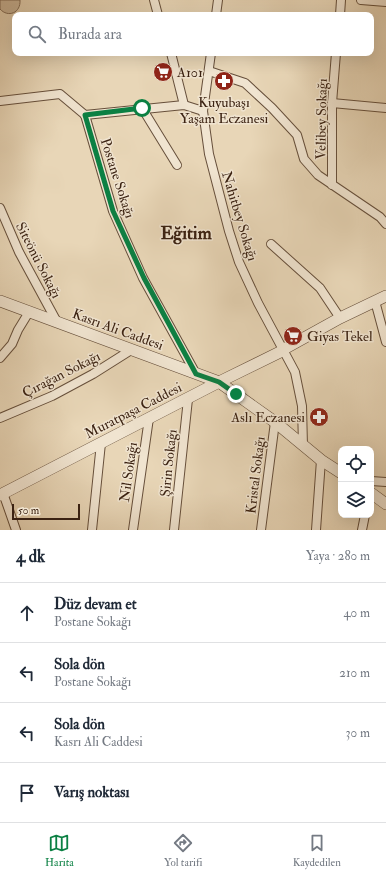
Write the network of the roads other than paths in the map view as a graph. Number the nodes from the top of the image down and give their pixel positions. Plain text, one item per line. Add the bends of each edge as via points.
1 (154, 0) edge
2 (218, 0) edge
3 (341, 0) edge
4 (361, 0) edge
5 (386, 2) edge
6 (157, 12) edge
7 (216, 12) edge
8 (340, 12) edge
9 (171, 56) edge
10 (211, 56) edge
11 (336, 56) edge
12 (209, 71) junction
13 (0, 101) edge
14 (332, 103) junction
15 (184, 105) junction
16 (142, 108) junction
17 (386, 108) edge
18 (203, 111) junction
19 (85, 115) junction
20 (176, 165) dead end
21 (332, 185) junction
22 (0, 208) edge
23 (386, 223) edge
24 (271, 244) dead end
25 (386, 296) edge
26 (0, 301) edge
27 (375, 301) junction
28 (29, 312) junction
29 (340, 318) junction
30 (56, 322) junction
31 (386, 341) edge
32 (284, 349) junction
33 (131, 350) junction
34 (0, 358) edge
35 (196, 374) junction
36 (219, 382) junction
37 (188, 399) junction
38 (0, 418) edge
39 (148, 418) junction
40 (275, 422) junction
41 (101, 443) junction
42 (303, 446) junction
43 (321, 460) junction
44 (338, 471) edge
45 (374, 481) edge
46 (386, 482) edge
47 (1, 491) edge
48 (374, 495) edge
49 (386, 504) edge
50 (364, 518) edge
51 (16, 530) edge
52 (92, 530) edge
53 (133, 530) edge
54 (174, 530) edge
55 (262, 530) edge
56 (316, 530) edge
57 (362, 530) edge

1 - 6 street
2 - 7 street
3 - 8 street
4 - 5 street
9 - 15 street
10 - 12 street, Nahitbey Sokağı
11 - 14 street, Velibey Sokağı
12 - 18 street, Nahitbey Sokağı
12 - 21 street via 245,83 297,135 304,159
13 - 19 street via 60,94
14 - 17 street
14 - 21 street, Velibey Sokağı
15 - 16 street
15 - 18 street
16 - 19 street
16 - 20 street
18 - 32 street, Nahitbey Sokağı via 209,154 239,262
19 - 35 street, Postane Sokağı via 113,211 144,278
21 - 23 street
22 - 30 street, Siteönü Sokağı via 19,252
24 - 29 street via 320,288
25 - 27 street, Muratpaşa Caddesi
26 - 28 street, Kasrı Ali Caddesi
27 - 29 street, Muratpaşa Caddesi
27 - 31 street
28 - 30 street, Kasrı Ali Caddesi
28 - 34 street via 12,344
29 - 32 street, Muratpaşa Caddesi
30 - 33 street, Kasrı Ali Caddesi
32 - 36 street, Muratpaşa Caddesi
32 - 42 street, Nahitbey Sokağı via 295,372 302,406
33 - 35 street, Kasrı Ali Caddesi
33 - 38 street, Çırağan Sokağı via 52,396
35 - 36 street, Kasrı Ali Caddesi
36 - 37 street, Muratpaşa Caddesi
36 - 40 street, Kasrı Ali Caddesi
37 - 39 street, Muratpaşa Caddesi
37 - 54 street, Şirin Sokağı
39 - 41 street, Muratpaşa Caddesi
39 - 53 street, Nil Sokağı
40 - 42 street, Kasrı Ali Caddesi
40 - 55 street, Kristal Sokağı
41 - 47 street, Muratpaşa Caddesi
41 - 52 street
42 - 43 street, Kasrı Ali Caddesi
43 - 44 street, Kasrı Ali Caddesi
43 - 56 street
45 - 46 street
47 - 51 street
48 - 49 street
50 - 57 street

